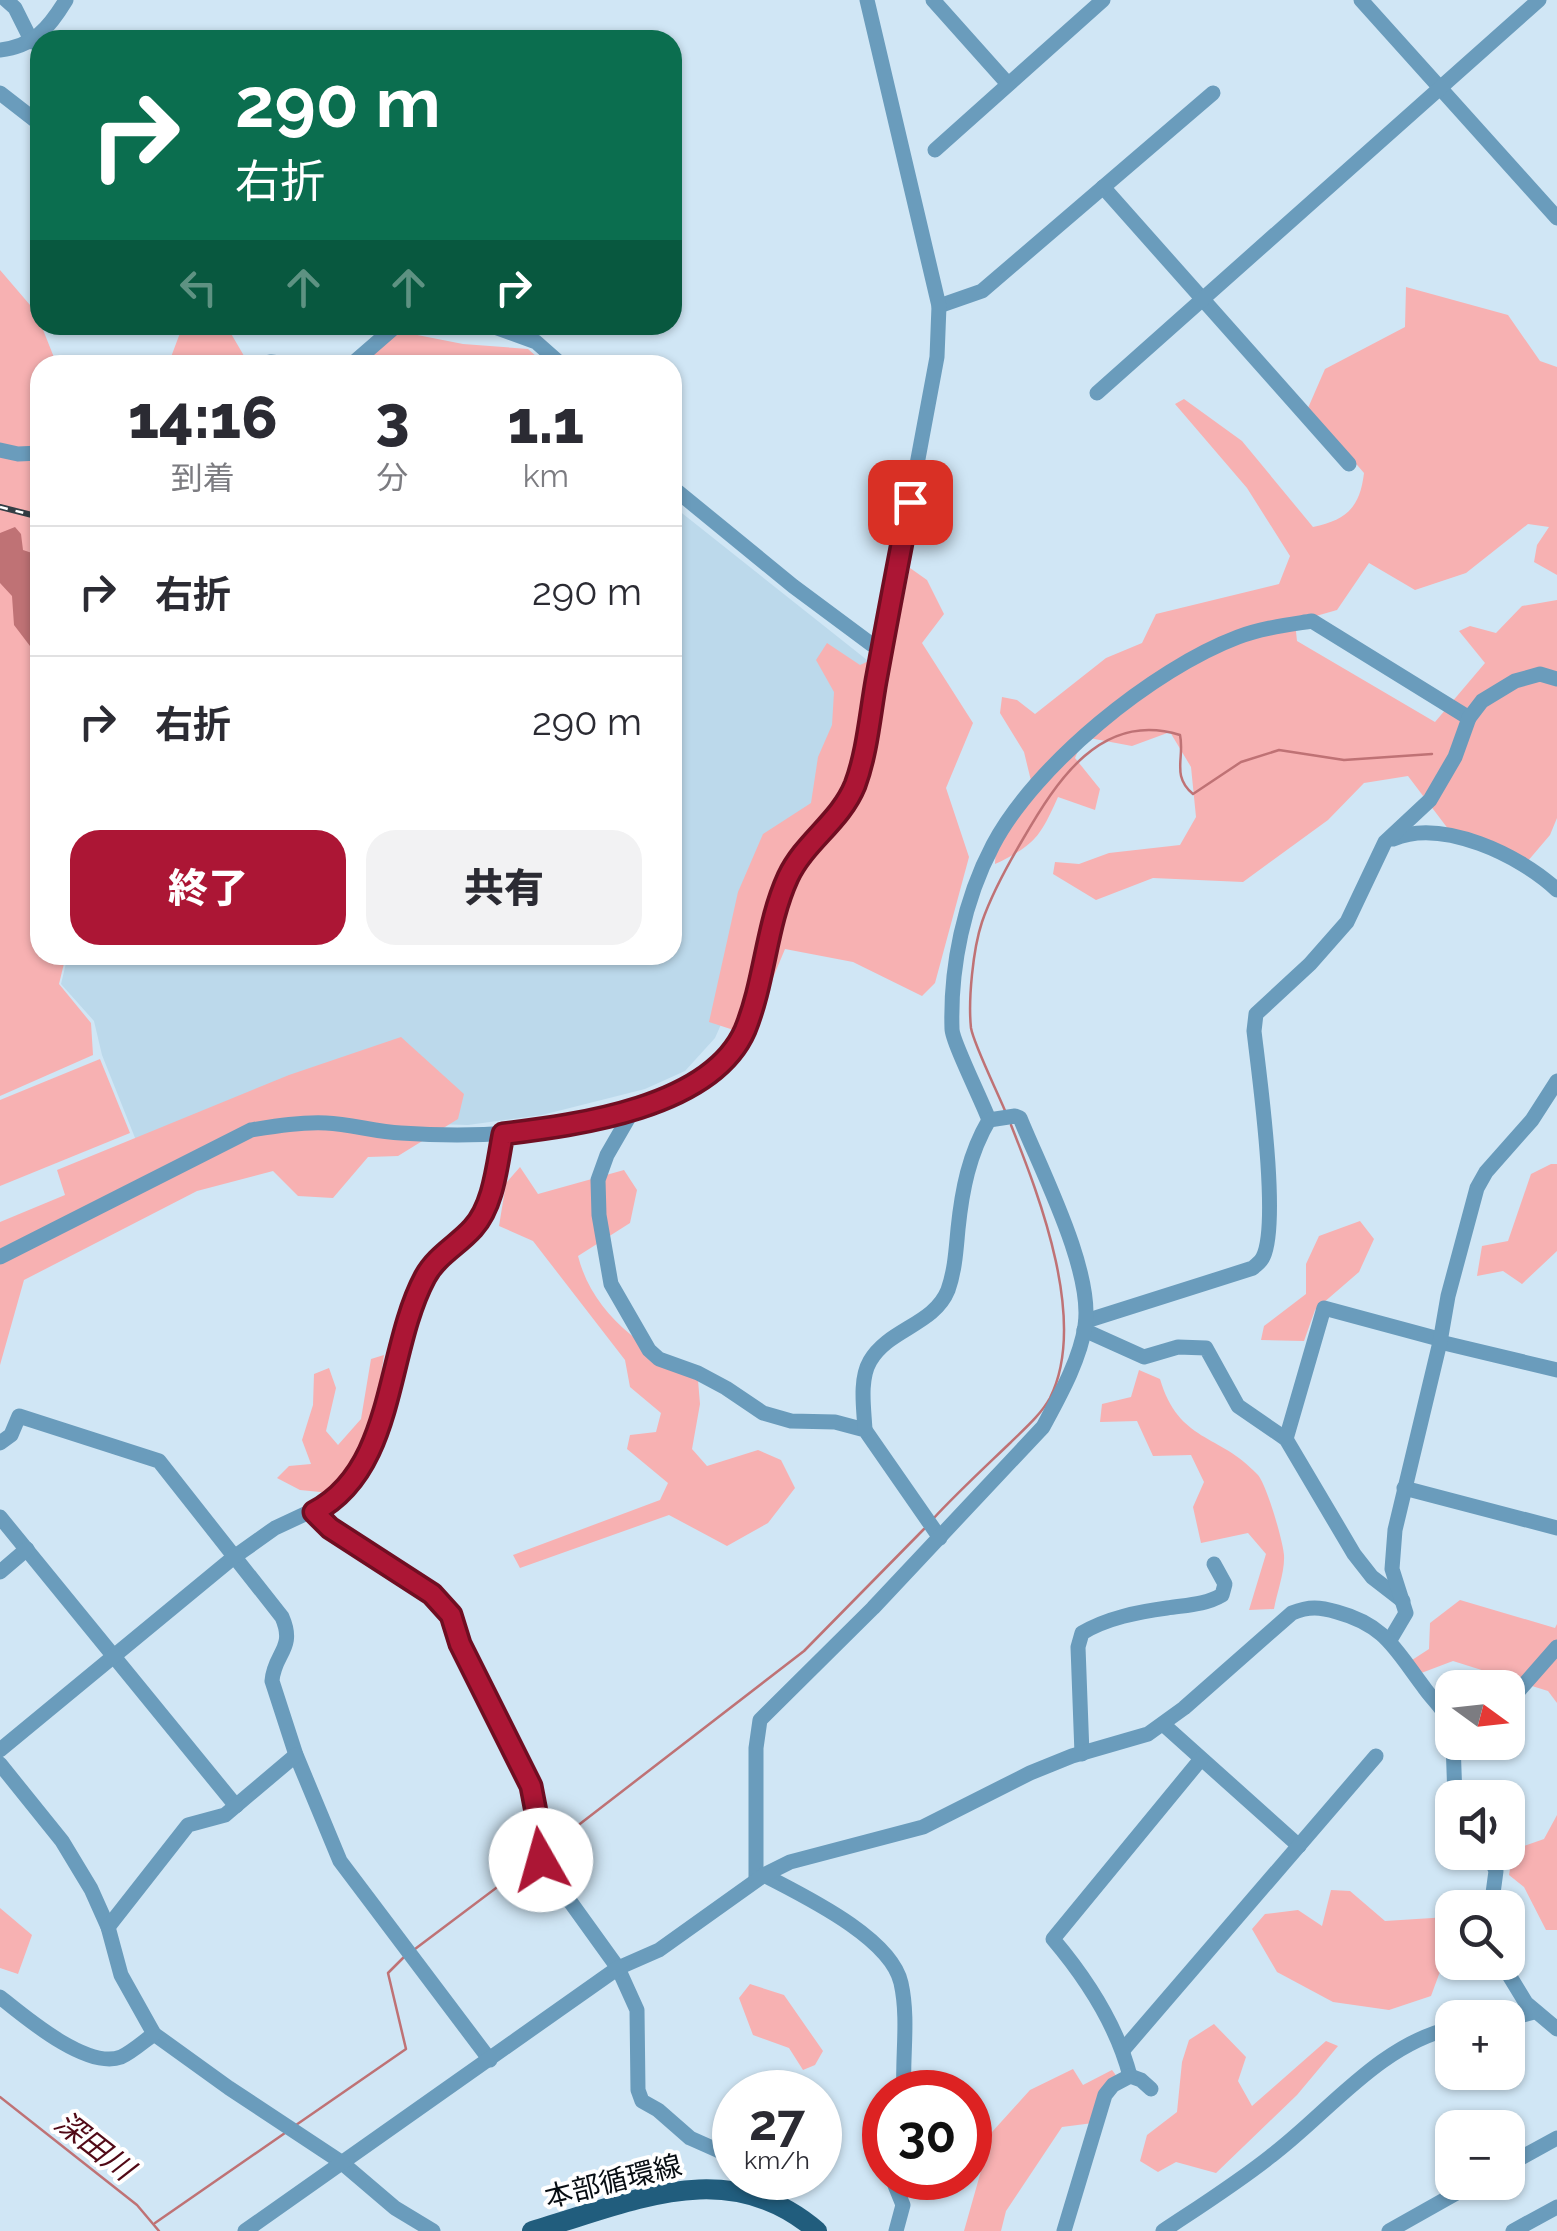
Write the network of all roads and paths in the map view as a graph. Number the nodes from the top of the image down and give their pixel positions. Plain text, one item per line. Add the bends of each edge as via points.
1 (6, 0) edge
2 (66, 0) edge
3 (866, 0) edge
4 (934, 0) edge
5 (1103, 0) edge
6 (1361, 0) edge
7 (1539, 0) edge
8 (45, 30) edge
9 (30, 38) edge
10 (30, 42) edge
11 (0, 50) edge
12 (1008, 84) junction
13 (1440, 88) junction
14 (0, 93) edge
15 (1213, 93) dead end
16 (30, 116) edge
17 (935, 150) dead end
18 (1103, 187) junction
19 (1557, 218) edge
20 (1202, 300) junction
21 (938, 306) junction
22 (386, 335) edge
23 (517, 335) edge
24 (363, 355) edge
25 (551, 355) edge
26 (1098, 393) dead end
27 (0, 450) edge
28 (30, 453) edge
29 (1349, 464) dead end
30 (682, 494) edge
31 (882, 647) junction
32 (1557, 679) edge
33 (1469, 718) junction
34 (1385, 842) junction
35 (1557, 890) edge
36 (1557, 1081) edge
37 (633, 1110) junction
38 (990, 1120) junction
39 (503, 1134) junction
40 (0, 1257) edge
41 (1085, 1326) junction
42 (1440, 1340) junction
43 (1557, 1370) edge
44 (864, 1430) junction
45 (1286, 1439) junction
46 (0, 1443) edge
47 (1404, 1488) junction
48 (314, 1512) junction
49 (0, 1517) edge
50 (1557, 1528) edge
51 (940, 1538) junction
52 (26, 1549) junction
53 (234, 1557) junction
54 (1214, 1564) dead end
55 (0, 1572) edge
56 (1405, 1602) junction
57 (1390, 1640) junction
58 (1557, 1647) edge
59 (116, 1655) junction
60 (1525, 1684) edge
61 (1435, 1699) edge
62 (1164, 1725) junction
63 (0, 1750) edge
64 (1082, 1754) junction
65 (296, 1755) junction
66 (1376, 1756) dead end
67 (1201, 1758) junction
68 (0, 1764) edge
69 (236, 1806) junction
70 (1299, 1846) junction
71 (760, 1877) junction
72 (108, 1928) junction
73 (618, 1968) junction
74 (1513, 1980) edge
75 (0, 1998) edge
76 (1534, 2012) junction
77 (1525, 2014) edge
78 (1557, 2029) edge
79 (1435, 2033) edge
80 (154, 2034) junction
81 (1123, 2050) junction
82 (490, 2060) junction
83 (904, 2070) edge
84 (1130, 2076) junction
85 (1151, 2088) dead end
86 (1557, 2138) edge
87 (712, 2148) edge
88 (1525, 2156) edge
89 (341, 2162) junction
90 (712, 2187) edge
91 (768, 2200) edge
92 (902, 2200) edge
93 (1444, 2200) edge
94 (1557, 2206) edge
95 (1189, 2214) junction
96 (244, 2231) edge
97 (433, 2231) edge
98 (532, 2231) edge
99 (817, 2231) edge
100 (896, 2231) edge
101 (1064, 2231) edge
102 (1163, 2231) edge
103 (1199, 2231) edge
104 (1389, 2231) edge
105 (1513, 2231) edge

1 - 9 street
2 - 8 street
3 - 21 street
4 - 12 street
5 - 12 street
6 - 13 street
7 - 13 street
10 - 11 street
12 - 17 street
13 - 19 street
13 - 20 street
14 - 16 street
15 - 18 street
18 - 20 street
18 - 21 street via 982,291
20 - 26 street
20 - 29 street
21 - 31 street via 937,357
22 - 24 street
23 - 25 street
27 - 28 street
30 - 31 street via 793,586
31 - 37 street via 853,790 787,880 740,1039 714,1070
32 - 33 street via 1540,674 1515,680 1486,696
33 - 34 street via 1430,800
33 - 38 street via 1312,621 1238,637 1118,708 1049,771 1007,822 978,878 957,950 952,1033
34 - 35 street via 1432,832 1478,844 1537,871
34 - 41 street via 1347,922 1256,1014 1268,1164 1262,1260
36 - 42 street via 1478,1188
37 - 39 street
37 - 44 street via 598,1180 599,1215 612,1284 650,1350 763,1414
38 - 41 street via 1020,1118 1074,1254
38 - 44 street via 968,1166 948,1289 940,1305 869,1362
39 - 40 street via 393,1133 329,1123 250,1130
39 - 48 street via 481,1218 429,1270 408,1314 362,1468 337,1499
41 - 45 street via 1144,1357 1178,1347 1206,1348 1238,1406
41 - 51 street via 1042,1427
42 - 43 street
42 - 45 street via 1324,1308
42 - 47 street
44 - 51 street
45 - 56 street via 1354,1554
46 - 53 street via 19,1416 159,1461
47 - 50 street
47 - 56 street via 1391,1554
48 - 53 street via 275,1528
48 - 73 street via 432,1594 451,1615 531,1786 541,1860
49 - 52 street
51 - 71 street via 760,1720
52 - 55 street
52 - 59 street
53 - 59 street
53 - 65 street via 288,1632 272,1681
54 - 64 street via 1224,1584 1222,1595 1210,1602 1100,1622 1082,1632
56 - 57 street
57 - 61 street
57 - 62 street via 1346,1614 1320,1608 1292,1612
58 - 60 street
59 - 63 street
59 - 69 street
62 - 64 street
62 - 67 street
64 - 71 street via 993,1788 923,1827 790,1862
65 - 69 street
65 - 82 street via 340,1861
66 - 70 street
67 - 70 street
67 - 81 street via 1052,1938 1082,1974
68 - 72 street via 62,1842
69 - 72 street via 188,1825
70 - 81 street
71 - 73 street via 659,1950
71 - 83 street via 839,1915 897,1971
72 - 80 street via 121,1975
73 - 82 street
73 - 87 street via 637,2010 642,2102
74 - 76 street
75 - 80 street via 85,2054 107,2060
76 - 77 street
76 - 78 street
79 - 95 street via 1394,2052 1272,2156
80 - 89 street
81 - 84 street
82 - 89 street
84 - 85 street
84 - 101 street via 1106,2095
86 - 88 street
89 - 96 street
89 - 97 street
90 - 98 main road, 本部循環線 via 659,2194
91 - 99 main road, 本部循環線
92 - 100 street
93 - 104 street
94 - 105 street
95 - 102 street
95 - 103 street

